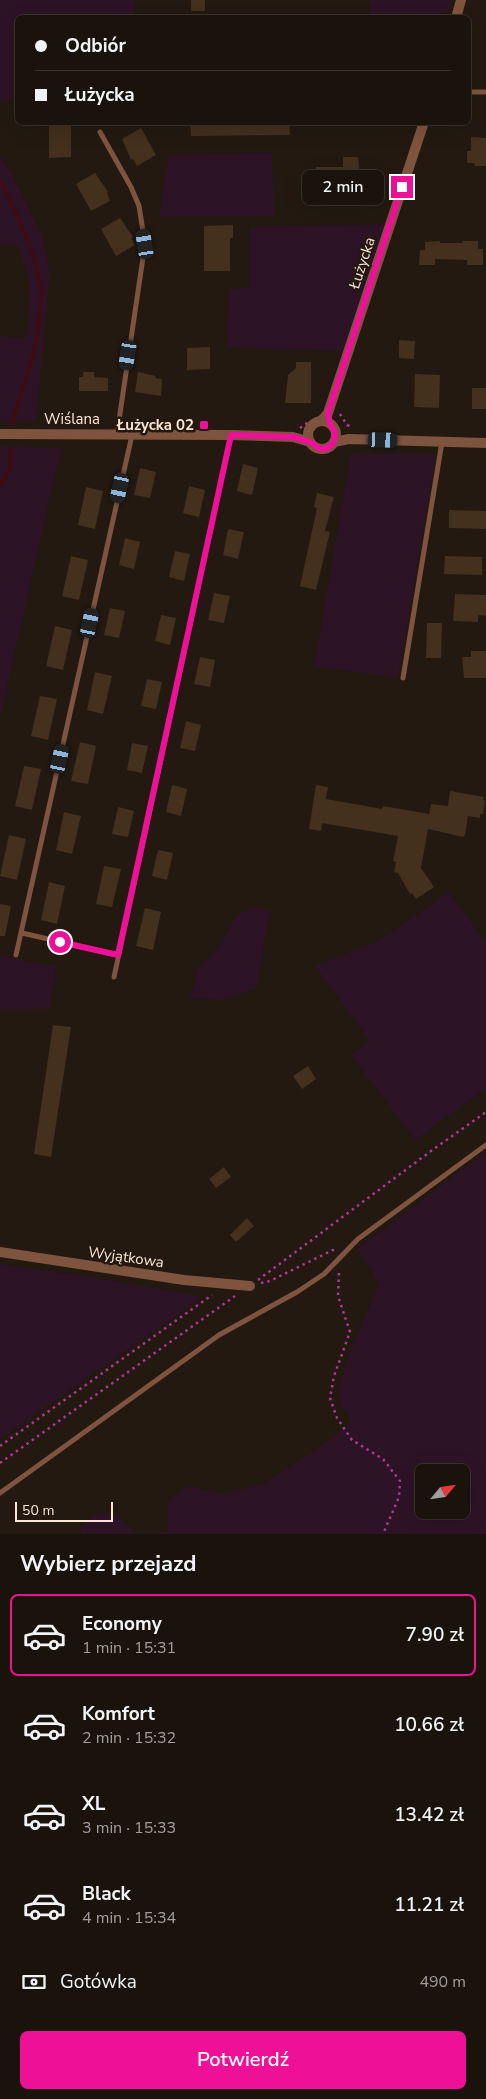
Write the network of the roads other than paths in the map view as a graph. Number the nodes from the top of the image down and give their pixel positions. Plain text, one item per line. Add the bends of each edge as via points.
1 (461, 0) edge
2 (457, 15) edge
3 (471, 92) edge
4 (486, 92) edge
5 (423, 125) edge
6 (100, 132) dead end
7 (327, 425) junction
8 (0, 434) edge
9 (117, 434) junction
10 (132, 435) junction
11 (231, 435) junction
12 (310, 436) junction
13 (442, 442) junction
14 (486, 443) edge
15 (403, 678) dead end
16 (22, 933) junction
17 (16, 955) dead end
18 (118, 955) junction
19 (114, 977) dead end
20 (486, 1145) edge
21 (0, 1252) edge
22 (250, 1286) road end
23 (0, 1492) edge

1 - 2 street
3 - 4 lane
5 - 7 street, Łużycka
6 - 9 lane via 139,206 145,244
7 - 12 street via 314,424
7 - 12 street via 324,449 316,447
7 - 13 street via 349,439
8 - 9 street, Wiślana
9 - 10 street, Wiślana
10 - 11 street, Wiślana
10 - 16 lane
11 - 12 street, Wiślana via 293,433
11 - 18 lane
13 - 14 street
13 - 15 lane
16 - 17 lane
16 - 18 lane
18 - 19 lane
20 - 23 lane via 358,1238 324,1274 220,1336
21 - 22 street, Wyjątkowa via 76,1265

